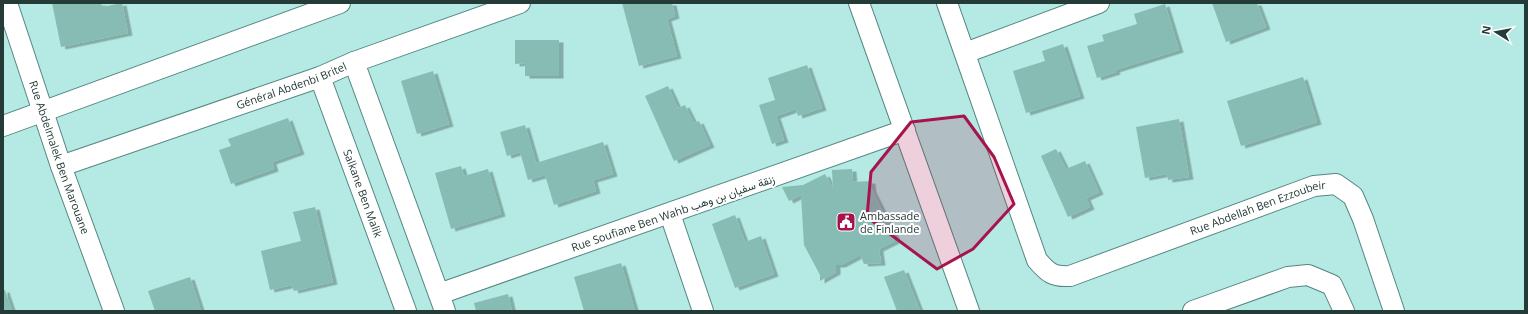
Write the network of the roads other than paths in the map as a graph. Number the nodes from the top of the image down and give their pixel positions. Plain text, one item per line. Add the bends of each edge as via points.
1 (7, 3) edge
2 (340, 3) edge
3 (520, 3) edge
4 (859, 3) edge
5 (947, 3) edge
6 (1099, 3) edge
7 (965, 53) junction
8 (354, 62) junction
9 (320, 77) junction
10 (44, 112) junction
11 (3, 126) edge
12 (905, 130) junction
13 (61, 166) junction
14 (670, 214) junction
15 (442, 303) edge
16 (114, 311) edge
17 (406, 311) edge
18 (703, 311) edge
19 (969, 311) edge
20 (1193, 311) edge
21 (1344, 311) edge
22 (1394, 311) edge

1 - 10 street, Rue Abdelmalek Ben Marouane
2 - 10 street
3 - 8 street, Général Abdenbi Britel
4 - 12 street
5 - 7 street
6 - 7 street
7 - 22 street, Rue Abdellah Ben Ezzoubeir via 1037,260 1047,272 1061,277 1070,276 1314,186 1336,184 1353,196
8 - 9 street, Général Abdenbi Britel
8 - 15 street
9 - 13 street, Général Abdenbi Britel
9 - 17 street, Salkane Ben Malik
10 - 11 street
10 - 13 street, Rue Abdelmalek Ben Marouane
12 - 14 street, Rue Soufiane Ben Wahb زنقة سفيان بن وهب
12 - 19 street
13 - 16 street, Rue Abdelmalek Ben Marouane
14 - 15 street, Rue Soufiane Ben Wahb زنقة سفيان بن وهب
14 - 18 street
20 - 21 street via 1288,277 1308,275 1332,285

